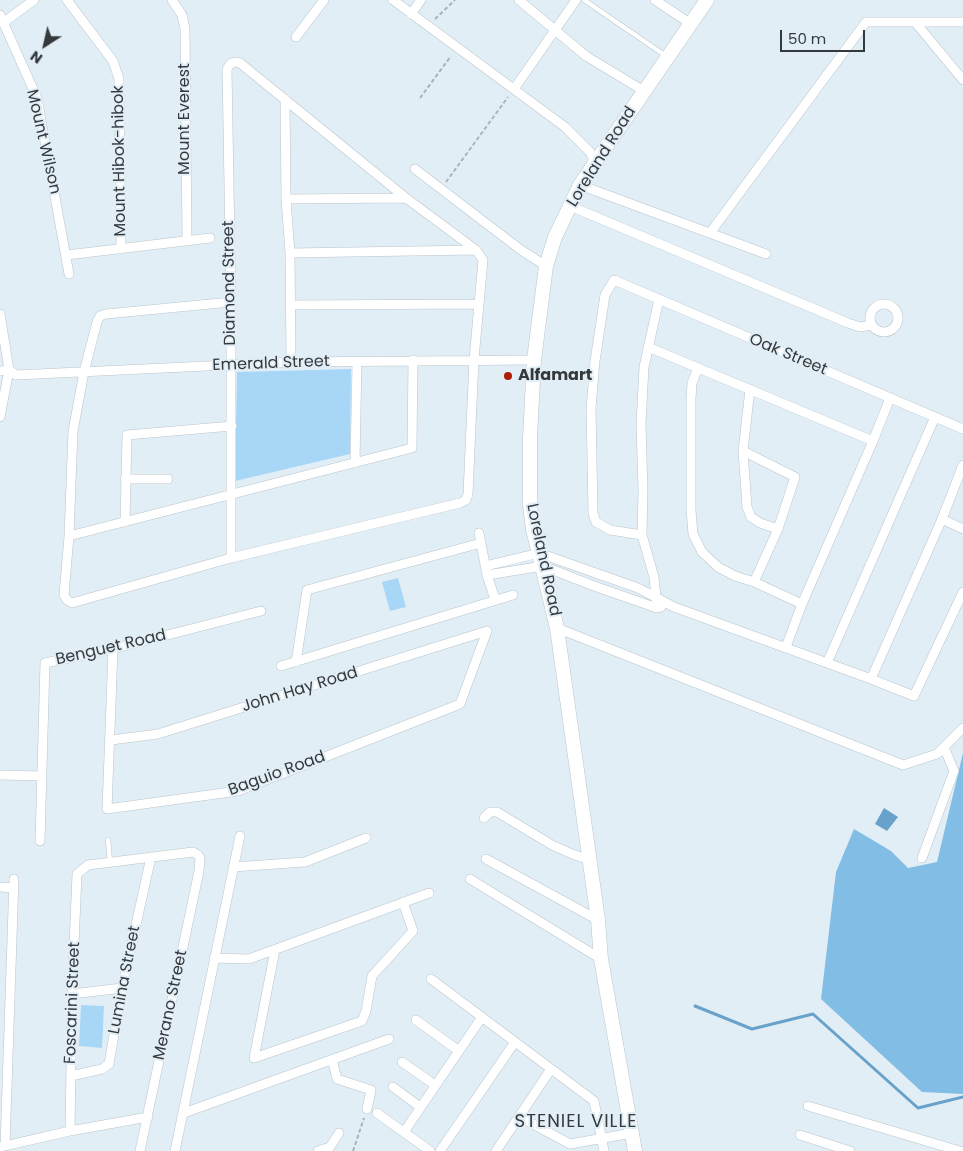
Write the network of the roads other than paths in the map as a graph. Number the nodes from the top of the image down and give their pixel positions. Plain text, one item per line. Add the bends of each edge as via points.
1 (34, 0) edge
2 (67, 0) edge
3 (172, 0) edge
4 (324, 0) edge
5 (393, 0) edge
6 (421, 0) edge
7 (519, 0) edge
8 (576, 0) edge
9 (584, 0) edge
10 (655, 0) edge
11 (707, 0) edge
12 (412, 14) junction
13 (2, 18) edge
14 (915, 22) junction
15 (963, 22) edge
16 (691, 24) junction
17 (554, 30) junction
18 (296, 37) dead end
19 (668, 57) junction
20 (963, 80) edge
21 (514, 89) junction
22 (644, 91) junction
23 (285, 99) junction
24 (595, 163) junction
25 (415, 169) dead end
26 (580, 185) junction
27 (406, 198) junction
28 (286, 199) junction
29 (570, 206) junction
30 (710, 233) junction
31 (210, 238) dead end
32 (186, 241) junction
33 (121, 249) junction
34 (476, 250) junction
35 (290, 254) junction
36 (766, 254) dead end
37 (67, 255) junction
38 (546, 266) junction
39 (69, 274) dead end
40 (659, 299) junction
41 (231, 302) junction
42 (479, 304) junction
43 (292, 305) junction
44 (0, 314) edge
45 (872, 325) dead end
46 (648, 347) junction
47 (413, 360) junction
48 (474, 360) junction
49 (534, 360) junction
50 (291, 362) junction
51 (358, 362) junction
52 (231, 364) junction
53 (698, 368) junction
54 (4, 371) edge
55 (84, 372) junction
56 (750, 389) junction
57 (890, 398) junction
58 (0, 417) edge
59 (935, 417) junction
60 (232, 426) junction
61 (963, 429) edge
62 (873, 441) junction
63 (743, 451) junction
64 (356, 463) junction
65 (963, 465) edge
66 (125, 479) junction
67 (168, 479) dead end
68 (231, 495) junction
69 (942, 519) junction
70 (125, 522) junction
71 (778, 529) junction
72 (963, 530) edge
73 (642, 535) junction
74 (69, 536) junction
75 (232, 558) junction
76 (541, 560) junction
77 (485, 566) junction
78 (487, 575) junction
79 (754, 582) junction
80 (963, 592) edge
81 (513, 595) dead end
82 (656, 598) junction
83 (495, 599) junction
84 (802, 604) junction
85 (674, 607) junction
86 (657, 608) junction
87 (261, 611) dead end
88 (557, 628) junction
89 (487, 631) joint
90 (786, 647) junction
91 (113, 650) junction
92 (296, 662) junction
93 (827, 664) junction
94 (280, 666) dead end
95 (871, 679) junction
96 (963, 728) edge
97 (111, 740) junction
98 (944, 747) junction
99 (0, 775) edge
100 (42, 776) junction
101 (484, 818) dead end
102 (240, 836) dead end
103 (366, 838) dead end
104 (108, 840) dead end
105 (40, 841) dead end
106 (151, 857) junction
107 (922, 858) dead end
108 (486, 859) dead end
109 (590, 860) junction
110 (110, 862) junction
111 (233, 867) junction
112 (470, 879) dead end
113 (0, 887) edge
114 (429, 893) dead end
115 (403, 902) junction
116 (598, 920) junction
117 (275, 950) junction
118 (214, 958) junction
119 (601, 958) junction
120 (430, 980) dead end
121 (122, 988) junction
122 (72, 994) junction
123 (482, 1017) junction
124 (416, 1020) dead end
125 (389, 1039) dead end
126 (515, 1042) junction
127 (459, 1051) junction
128 (332, 1059) junction
129 (402, 1062) dead end
130 (551, 1069) junction
131 (71, 1076) junction
132 (435, 1086) junction
133 (393, 1087) dead end
134 (808, 1106) dead end
135 (420, 1107) junction
136 (367, 1109) road end
137 (184, 1113) junction
138 (377, 1113) dead end
139 (148, 1117) junction
140 (520, 1117) junction
141 (70, 1131) junction
142 (404, 1132) junction
143 (339, 1133) dead end
144 (632, 1133) junction
145 (800, 1135) dead end
146 (602, 1137) junction
147 (3, 1146) edge
148 (329, 1149) edge
149 (140, 1151) edge
150 (175, 1151) edge
151 (318, 1151) edge
152 (430, 1151) edge
153 (440, 1151) edge
154 (496, 1151) edge
155 (604, 1151) edge
156 (635, 1151) edge
157 (850, 1151) edge
158 (960, 1151) edge

1 - 13 street
2 - 33 street, Mount Hibok-hibok via 113,61 119,79
3 - 32 street, Mount Everest via 182,15 185,29
4 - 18 street
5 - 12 street
6 - 12 street
7 - 17 street
8 - 17 street
9 - 19 lane
10 - 16 street
11 - 16 street, Loreland Road
12 - 21 street
13 - 37 street, Mount Wilson via 37,98
14 - 15 street
14 - 20 street
14 - 30 street via 866,22
16 - 19 street, Loreland Road
17 - 21 street
17 - 22 street via 586,56
19 - 22 street, Loreland Road
21 - 24 street via 565,127 590,152
22 - 24 street, Loreland Road
23 - 27 street
23 - 28 street
23 - 41 street, Diamond Street via 240,63 235,62 227,69
24 - 26 street, Loreland Road
25 - 38 street
26 - 29 street, Loreland Road
26 - 30 street
27 - 28 street
27 - 34 street
28 - 35 street
29 - 38 street, Loreland Road
29 - 45 street via 848,323 860,327
30 - 36 street
31 - 32 street
32 - 33 street
33 - 37 street
34 - 35 street
34 - 42 street via 483,260
35 - 43 street
37 - 39 street, Mount Wilson
38 - 49 street, Loreland Road
40 - 46 street
40 - 57 street, Oak Street
40 - 73 street, Oak Street via 614,280 605,295 591,408 593,513 596,522 610,530
41 - 52 street, Diamond Street
41 - 55 street via 100,316
42 - 43 street
42 - 48 street
43 - 50 street
44 - 54 street
46 - 53 street
46 - 73 street via 641,424
47 - 48 street, Emerald Street
47 - 51 street, Emerald Street
47 - 64 street via 412,448
48 - 49 street, Emerald Street
48 - 75 street via 466,500
49 - 76 street, Loreland Road via 530,505
50 - 51 street, Emerald Street
50 - 52 street, Emerald Street
51 - 64 street
52 - 55 street, Emerald Street
52 - 60 street, Diamond Street
53 - 56 street
53 - 79 street via 692,383 691,399 693,534 702,552 718,567
54 - 55 street, Emerald Street via 16,375
54 - 58 street
55 - 74 street via 73,432
56 - 62 street
56 - 63 street
57 - 59 street, Oak Street
57 - 62 street
59 - 61 street, Oak Street
59 - 93 street
60 - 66 street via 126,435
60 - 68 street, Diamond Street
62 - 84 street
63 - 71 street via 747,507 751,517
63 - 71 street via 795,477
64 - 68 street
65 - 69 street
66 - 67 street
66 - 70 street
68 - 70 street
68 - 75 street, Diamond Street
69 - 72 street
69 - 95 street
70 - 74 street
71 - 79 street
73 - 82 street via 654,577
74 - 75 street via 64,595 72,603
76 - 77 street
76 - 78 street
76 - 82 street via 638,588
76 - 86 street
76 - 88 street, Loreland Road
77 - 78 street
77 - 92 street via 480,538 307,590
78 - 83 street
79 - 84 street
80 - 95 street via 914,696
81 - 83 street
82 - 85 street
82 - 86 street
83 - 92 street
84 - 90 street
85 - 86 street
85 - 90 street
87 - 91 street, Benguet Road
88 - 98 street via 903,765 937,754
88 - 109 street, Loreland Road
89 - 97 street, John Hay Road via 158,734
89 - 97 street, Baguio Road via 460,704 238,792 108,809
90 - 93 street
91 - 97 street, Baguio Road
91 - 100 street, Benguet Road via 45,663
92 - 94 street
93 - 95 street
96 - 98 street
98 - 107 street via 954,771
99 - 100 street
100 - 105 street, Benguet Road
101 - 109 street via 490,812 497,812 552,845
102 - 111 street
103 - 111 street via 305,862
104 - 110 lane
106 - 110 street
106 - 121 street, Lumina Street
106 - 139 street, Merano Street via 193,852 200,858
108 - 116 street
109 - 116 street, Loreland Road
110 - 122 street, Foscarini Street via 88,865 77,874
111 - 118 street
112 - 119 street
113 - 147 street via 13,884
114 - 115 street
115 - 117 street
115 - 117 street via 412,931 372,976 362,1021 254,1058
116 - 119 street, Loreland Road
117 - 118 street via 249,959
118 - 137 street
119 - 144 street, Loreland Road
120 - 123 street
121 - 122 street
121 - 131 street, Lumina Street via 109,1064 102,1070
122 - 131 street, Foscarini Street
123 - 126 street
123 - 127 street
124 - 127 street
125 - 128 street
126 - 130 street
126 - 153 street
127 - 132 street
128 - 136 street via 336,1079 371,1090
128 - 137 street
129 - 132 street
130 - 140 street
130 - 146 street via 594,1101
131 - 141 street, Foscarini Street
132 - 135 street
133 - 135 street
134 - 158 street
135 - 142 street
137 - 150 street
138 - 142 street
139 - 141 street
139 - 149 street, Merano Street
140 - 146 street via 570,1144
140 - 154 street
141 - 147 street
142 - 152 street
143 - 148 street
144 - 146 street
144 - 156 street, Loreland Road
145 - 157 street
146 - 155 street
148 - 151 street

